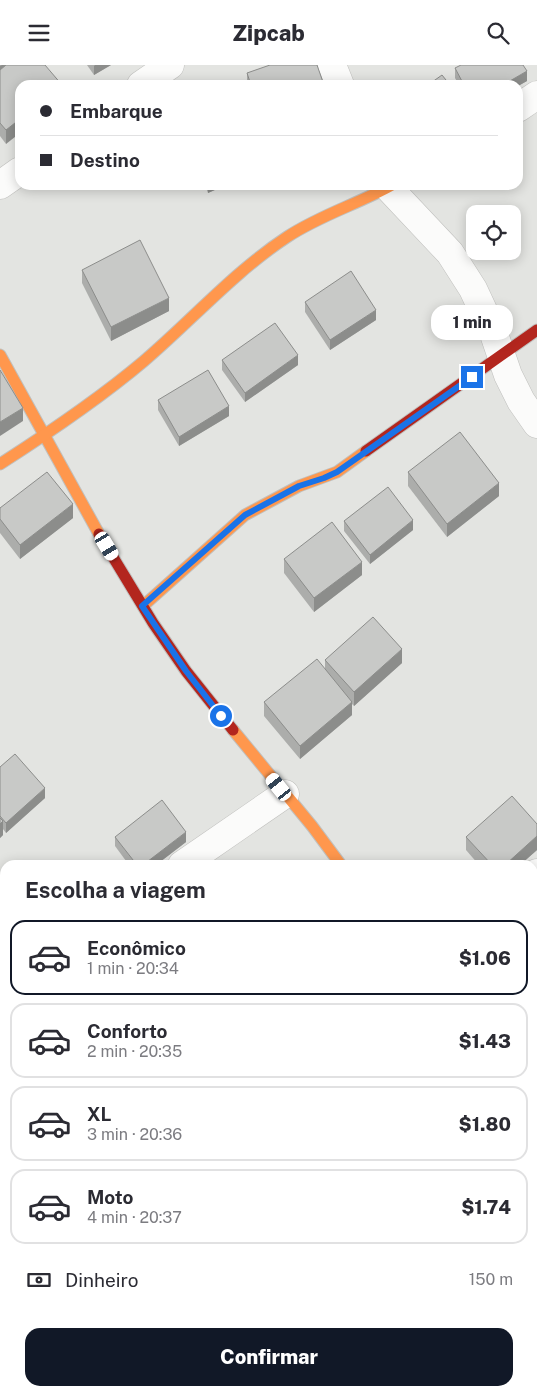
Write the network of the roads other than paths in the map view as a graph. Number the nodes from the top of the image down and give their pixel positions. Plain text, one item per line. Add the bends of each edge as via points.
1 (170, 65) edge
2 (332, 65) edge
3 (148, 80) edge
4 (338, 80) edge
5 (537, 95) edge
6 (523, 105) edge
7 (15, 174) edge
8 (0, 185) edge
9 (381, 190) edge
10 (393, 190) edge
11 (537, 330) edge
12 (0, 355) edge
13 (502, 356) junction
14 (537, 424) edge
15 (44, 436) junction
16 (0, 464) edge
17 (142, 606) junction
18 (285, 793) junction
19 (189, 860) edge
20 (337, 860) edge

1 - 3 street
2 - 4 street
5 - 6 street
7 - 8 street
9 - 15 street via 288,236 144,361
10 - 13 street via 450,253 473,289
11 - 13 street
12 - 15 street
13 - 14 street via 521,401
13 - 17 street via 337,472 299,486 245,515
15 - 16 street
15 - 17 street
17 - 18 street via 186,671
18 - 19 street
18 - 20 street

